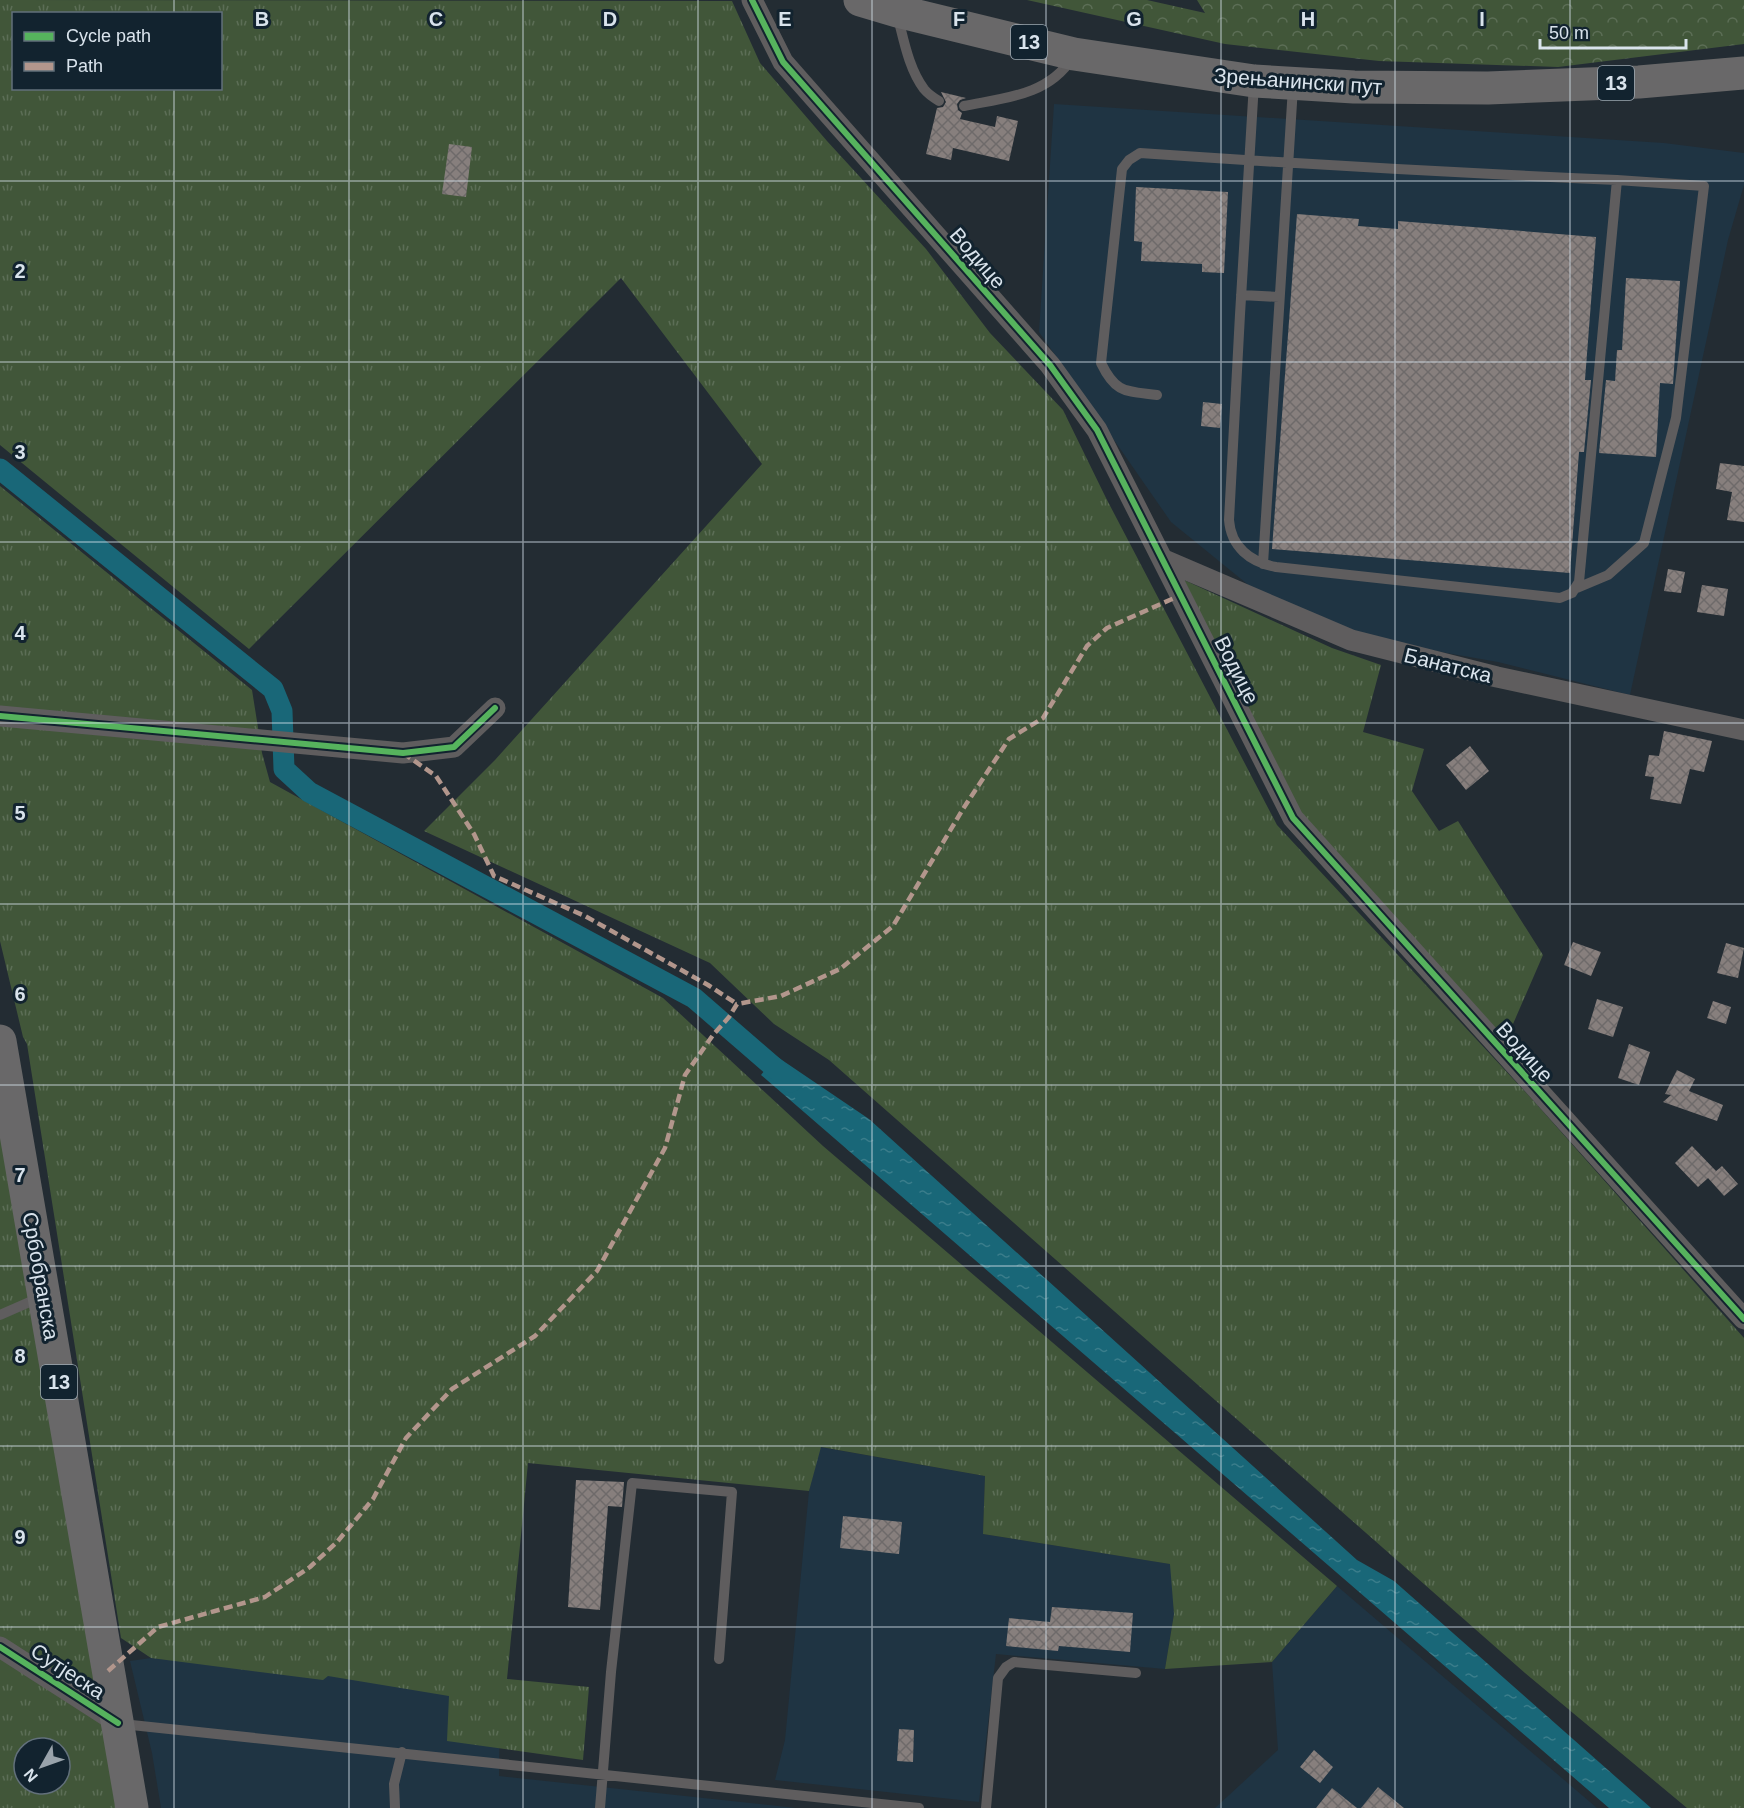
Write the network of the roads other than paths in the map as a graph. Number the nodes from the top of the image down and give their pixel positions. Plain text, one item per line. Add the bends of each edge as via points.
1 (752, 0) edge
2 (860, 0) edge
3 (897, 11) junction
4 (1074, 54) junction
5 (1744, 73) edge
6 (1254, 81) junction
7 (1294, 84) junction
8 (939, 101) dead end
9 (963, 106) dead end
10 (1249, 161) junction
11 (1288, 163) junction
12 (1617, 180) junction
13 (1240, 295) junction
14 (1279, 297) junction
15 (1156, 395) dead end
16 (1164, 560) junction
17 (1263, 564) junction
18 (1577, 588) junction
19 (495, 708) dead end
20 (0, 716) edge
21 (1744, 730) edge
22 (0, 1041) edge
23 (45, 1296) junction
24 (0, 1315) edge
25 (1744, 1319) edge
26 (0, 1647) edge
27 (719, 1659) dead end
28 (1136, 1673) dead end
29 (118, 1723) junction
30 (402, 1752) junction
31 (602, 1773) junction
32 (816, 1802) edge
33 (132, 1808) edge
34 (395, 1808) edge
35 (600, 1808) edge
36 (919, 1808) edge
37 (986, 1808) edge

1 - 16 street, Водице via 783,62 1050,365 1097,430
2 - 3 main road, Зрењанински пут / 13
3 - 4 main road, Зрењанински пут / 13
3 - 8 lane via 916,75 925,91
4 - 6 main road, Зрењанински пут / 13
4 - 9 lane via 1063,69 1034,90 1017,97
5 - 7 main road, Зрењанински пут / 13 via 1512,88
6 - 7 main road, Зрењанински пут / 13
6 - 10 lane
7 - 11 lane
10 - 11 lane
10 - 13 lane
10 - 15 lane via 1140,153 1122,169 1101,363 1108,377 1123,391
11 - 12 lane
11 - 14 lane
12 - 18 lane
12 - 18 lane via 1704,186 1676,418 1644,543 1608,575
13 - 14 lane
13 - 17 lane via 1229,529 1238,546
14 - 17 lane
16 - 21 street, Банатска via 1351,640 1497,677
16 - 25 street, Водице via 1293,818
17 - 18 lane via 1560,598
19 - 20 street via 454,747 403,753
22 - 23 main road, Србобранска / 13
23 - 24 lane
23 - 29 main road, Србобранска / 13
26 - 29 street, Сутјеска
27 - 31 lane via 732,1492 632,1483
28 - 37 lane via 1014,1662 1006,1667 998,1678
29 - 30 lane
29 - 33 main road, 13
30 - 31 lane
30 - 34 lane via 394,1784
31 - 32 lane
31 - 35 lane
32 - 36 lane

